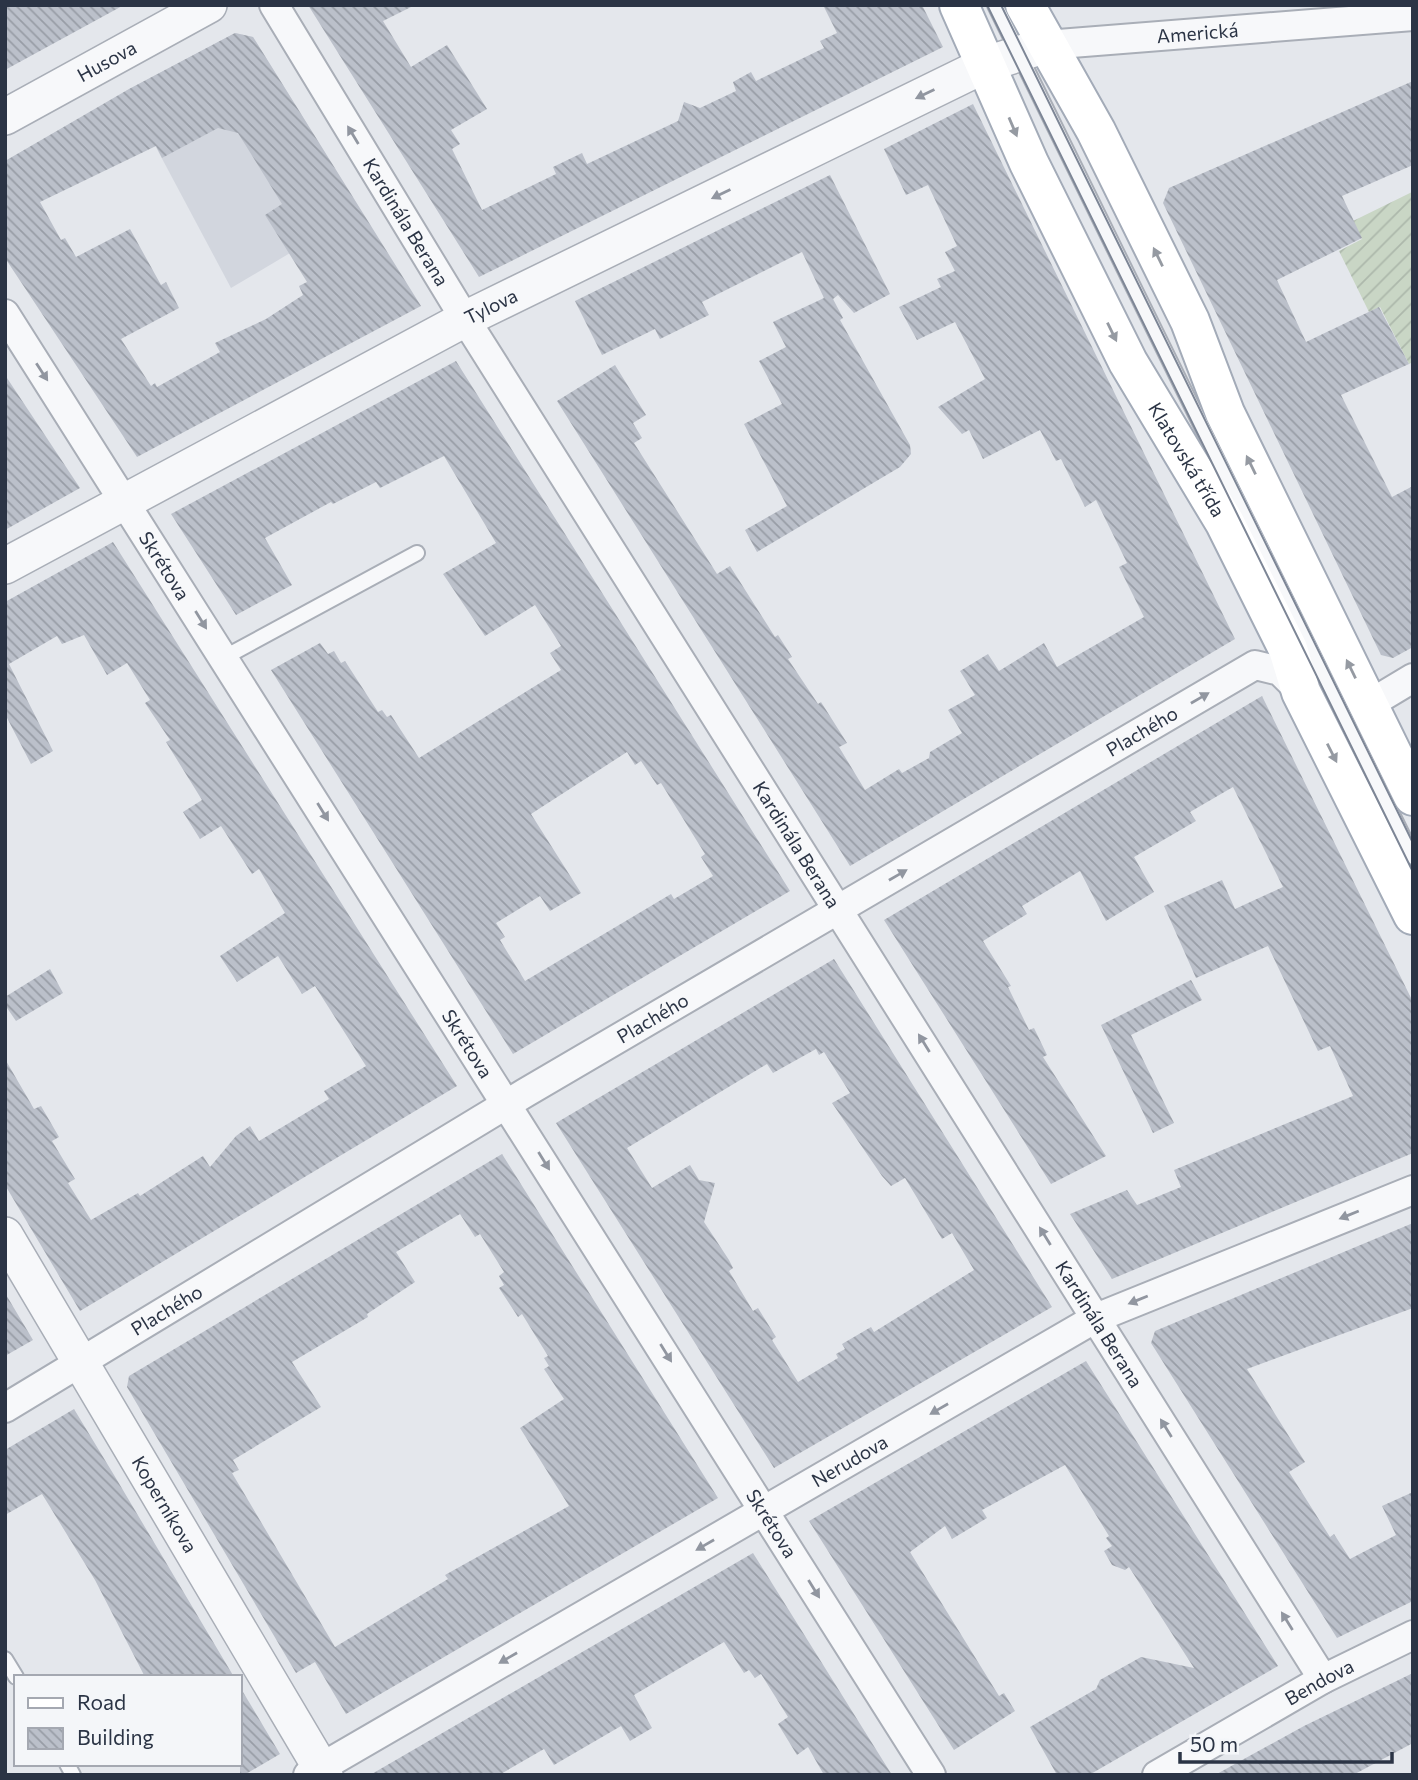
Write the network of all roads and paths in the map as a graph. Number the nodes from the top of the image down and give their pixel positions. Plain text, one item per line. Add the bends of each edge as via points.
1 (209, 5) edge
2 (274, 5) edge
3 (959, 5) edge
4 (995, 5) edge
5 (1025, 5) edge
6 (1413, 16) edge
7 (1017, 54) junction
8 (5, 117) edge
9 (5, 314) edge
10 (465, 319) junction
11 (125, 500) junction
12 (417, 553) dead end
13 (5, 566) edge
14 (225, 657) junction
15 (1413, 678) edge
16 (1301, 692) junction
17 (1368, 705) junction
18 (1413, 796) edge
19 (1413, 857) edge
20 (840, 909) junction
21 (1413, 915) edge
22 (508, 1103) junction
23 (1413, 1189) edge
24 (5, 1236) edge
25 (1096, 1318) junction
26 (82, 1363) junction
27 (5, 1408) edge
28 (765, 1511) junction
29 (1413, 1635) edge
30 (5, 1659) edge
31 (15, 1675) edge
32 (1323, 1679) junction
33 (318, 1772) edge
34 (931, 1775) edge
35 (1157, 1775) edge

1 - 8 street, Husova
10 -> 2 street, Kardinála Berana
3 - 7 main road, Klatovská třída
4 - 7 lane, Klatovská třída
5 - 7 main road, Klatovská třída
6 - 7 street, Americká
7 -> 10 street, Tylova
7 -> 16 main road, Klatovská třída via 1029,163 1128,362 1231,535 1287,649
17 -> 7 main road, Klatovská třída via 1096,131
7 - 19 lane, Klatovská třída
9 -> 11 street, Skrétova
10 - 11 street, Tylova
10 - 20 street, Kardinála Berana
11 - 13 street, Tylova
11 -> 14 street, Skrétova
12 - 14 lane
14 -> 22 street, Skrétova
15 - 17 street
20 -> 16 street, Plachého via 1255,666 1280,671
16 -> 21 main road, Klatovská třída
17 - 18 main road, Klatovská třída
20 - 22 street, Plachého
25 -> 20 street, Kardinála Berana
22 - 26 street, Plachého
22 -> 28 street, Skrétova
23 -> 25 street, Nerudova
24 - 26 street, Koperníkova
25 -> 28 street, Nerudova
32 -> 25 street, Kardinála Berana
26 - 27 street, Plachého
26 - 33 street, Koperníkova
28 -> 33 street, Nerudova
28 -> 34 street, Skrétova
29 - 32 street, Bendova
30 - 31 lane
32 - 35 street, Bendova

